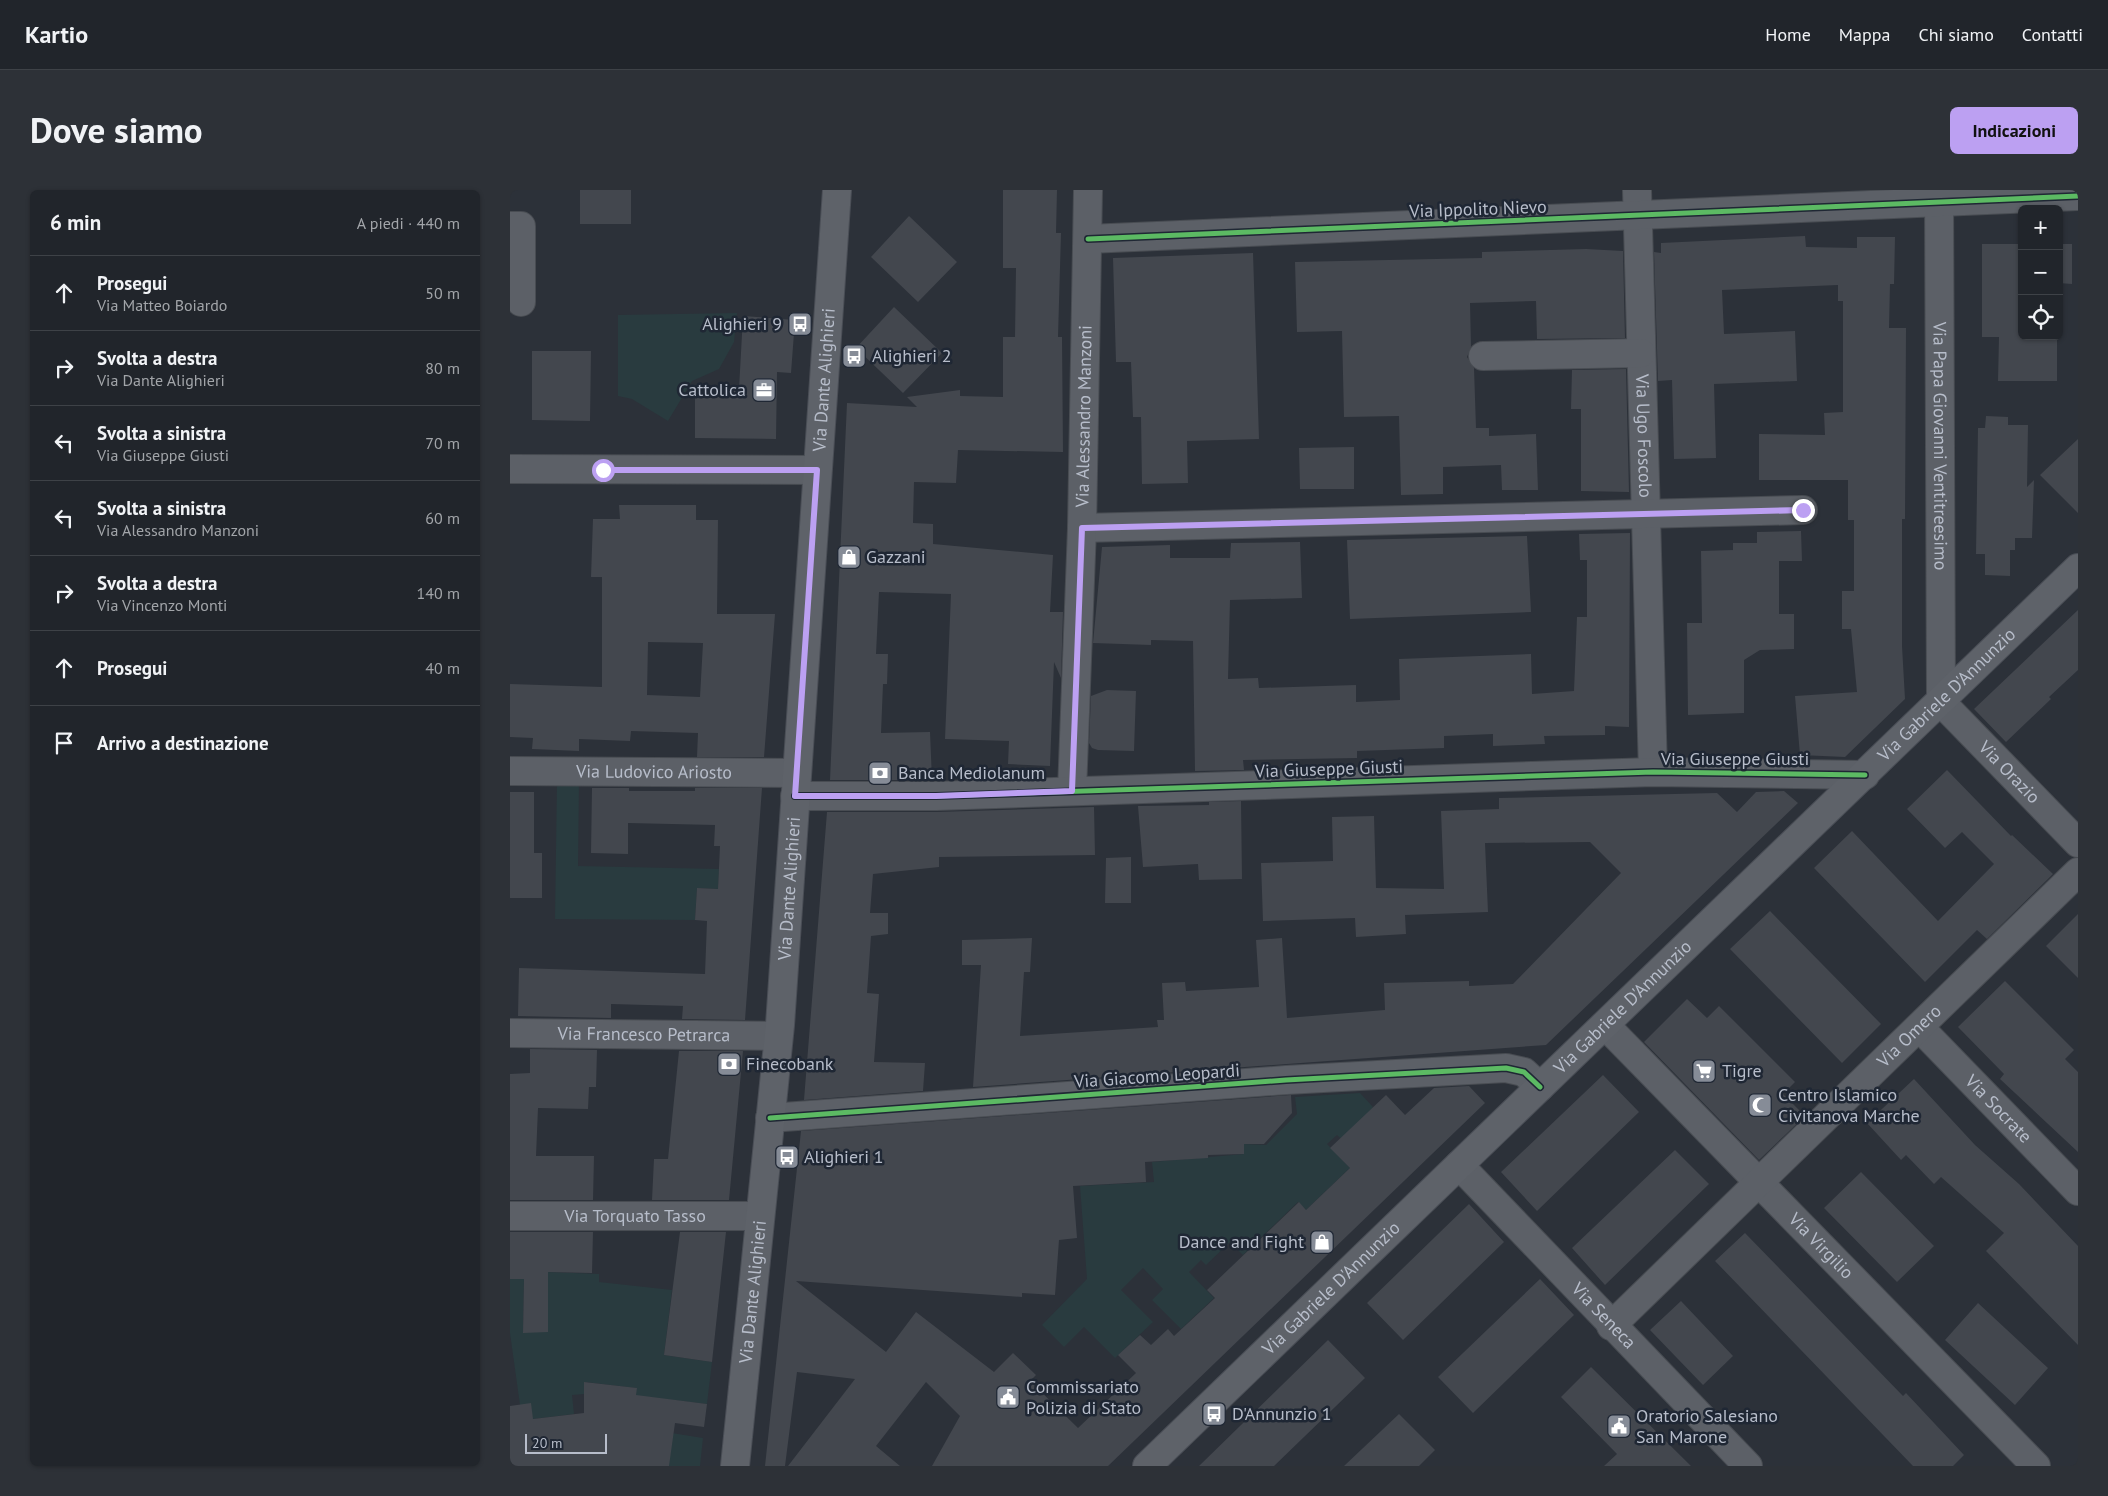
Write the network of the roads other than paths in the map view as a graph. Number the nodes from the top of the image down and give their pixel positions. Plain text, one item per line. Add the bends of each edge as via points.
1 (837, 190) edge
2 (1088, 190) edge
3 (1939, 196) edge
4 (2078, 196) edge
5 (1637, 203) edge
6 (510, 226) edge
7 (1088, 239) junction
8 (521, 302) dead end
9 (1642, 353) junction
10 (1483, 356) dead end
11 (510, 469) edge
12 (817, 470) junction
13 (1803, 510) dead end
14 (1646, 514) junction
15 (1082, 528) junction
16 (2078, 568) edge
17 (1941, 702) junction
18 (510, 771) edge
19 (1653, 772) junction
20 (1817, 773) junction
21 (1865, 775) junction
22 (796, 784) junction
23 (1072, 791) junction
24 (1840, 799) junction
25 (2078, 843) edge
26 (2078, 872) edge
27 (1605, 1025) junction
28 (1918, 1027) junction
29 (510, 1032) edge
30 (778, 1036) junction
31 (1540, 1087) junction
32 (770, 1118) junction
33 (1459, 1165) junction
34 (1758, 1182) junction
35 (2078, 1192) edge
36 (510, 1216) edge
37 (760, 1216) junction
38 (1611, 1326) junction
39 (735, 1466) edge
40 (1147, 1466) edge
41 (1748, 1466) edge
42 (2036, 1466) edge

1 - 12 main road, Via Dante Alighieri
2 - 7 street, Via Alessandro Manzoni
3 - 4 street, Via Ippolito Nievo
3 - 5 street, Via Ippolito Nievo
3 - 17 street, Via Papa Giovanni Ventitreesimo
5 - 7 street, Via Ippolito Nievo
5 - 9 street, Via Ugo Foscolo
6 - 8 street via 522,226
7 - 15 street, Via Alessandro Manzoni
9 - 10 street
9 - 14 street, Via Ugo Foscolo
11 - 12 street
12 - 22 main road, Via Dante Alighieri
13 - 14 street
14 - 15 street
14 - 19 street, Via Ugo Foscolo
15 - 23 street, Via Alessandro Manzoni
16 - 17 main road, Via Gabriele D'Annunzio
17 - 21 main road, Via Gabriele D'Annunzio
17 - 25 street, Via Orazio
18 - 22 street, Via Ludovico Ariosto
19 - 20 street, Via Giuseppe Giusti
19 - 23 street, Via Giuseppe Giusti
20 - 21 street, Via Giuseppe Giusti
20 - 24 street, Via Giuseppe Giusti via 1833,783
21 - 24 main road, Via Gabriele D'Annunzio
22 - 23 street, Via Giuseppe Giusti via 936,796
22 - 30 main road, Via Dante Alighieri
24 - 27 main road, Via Gabriele D'Annunzio
26 - 28 street, Via Omero
27 - 31 main road, Via Gabriele D'Annunzio
27 - 34 street, Via Virgilio
28 - 34 street, Via Omero
28 - 35 street, Via Socrate
29 - 30 street, Via Francesco Petrarca
30 - 32 main road, Via Dante Alighieri
31 - 32 street, Via Giacomo Leopardi via 1524,1072 1506,1068 1276,1081
31 - 33 main road, Via Gabriele D'Annunzio
32 - 37 main road, Via Dante Alighieri
33 - 38 street, Via Seneca
33 - 40 main road, Via Gabriele D'Annunzio
34 - 38 street, Via Omero
34 - 42 street, Via Virgilio
36 - 37 street, Via Torquato Tasso
37 - 39 main road, Via Dante Alighieri
38 - 41 street, Via Seneca

